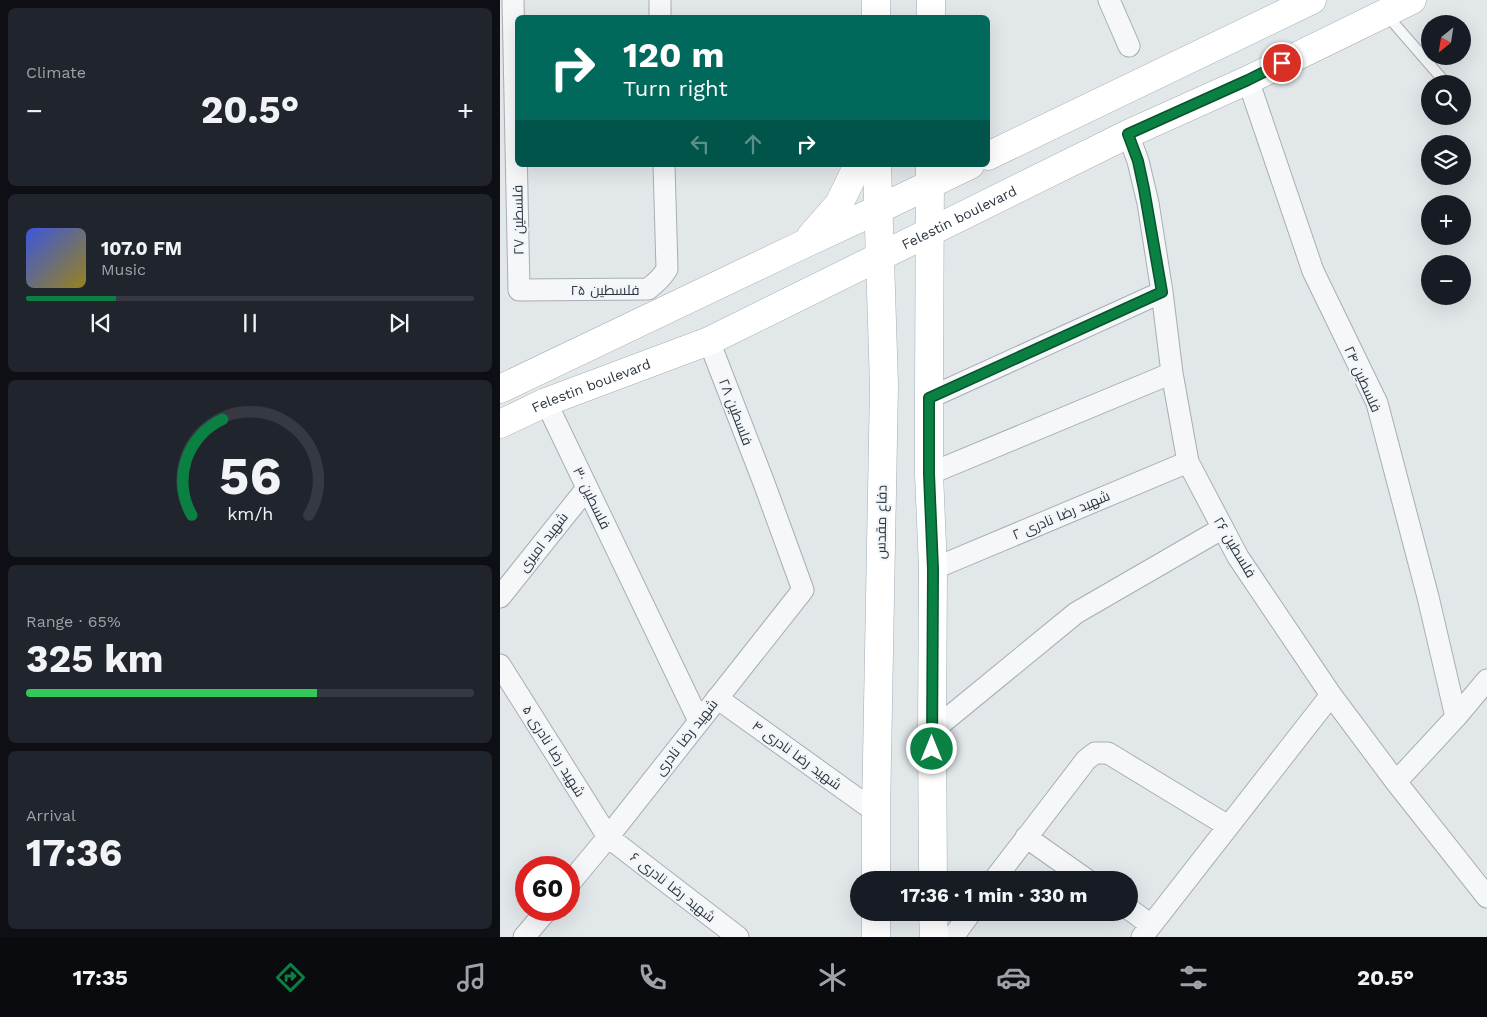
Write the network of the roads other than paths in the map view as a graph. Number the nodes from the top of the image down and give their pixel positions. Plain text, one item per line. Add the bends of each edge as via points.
1 (513, 0) edge
2 (660, 0) edge
3 (876, 0) edge
4 (931, 0) edge
5 (1109, 0) edge
6 (1312, 0) edge
7 (1412, 0) edge
8 (1385, 13) junction
9 (660, 15) edge
10 (876, 15) edge
11 (931, 15) edge
12 (1129, 46) dead end
13 (1439, 75) edge
14 (1248, 80) junction
15 (515, 97) edge
16 (1128, 134) junction
17 (995, 147) edge
18 (516, 167) edge
19 (664, 167) edge
20 (857, 167) edge
21 (877, 167) edge
22 (962, 167) edge
23 (930, 175) edge
24 (877, 210) junction
25 (930, 232) junction
26 (806, 243) junction
27 (880, 255) junction
28 (519, 290) joint
29 (1162, 292) junction
30 (708, 340) junction
31 (1172, 373) junction
32 (500, 389) edge
33 (929, 398) junction
34 (546, 402) junction
35 (500, 424) edge
36 (1188, 462) junction
37 (929, 474) junction
38 (587, 488) junction
39 (1223, 528) junction
40 (933, 569) junction
41 (803, 590) joint
42 (500, 597) edge
43 (500, 665) edge
44 (1487, 680) edge
45 (1331, 695) junction
46 (717, 698) junction
47 (1456, 717) junction
48 (699, 721) junction
49 (932, 731) junction
50 (1396, 782) junction
51 (876, 812) junction
52 (1228, 826) junction
53 (608, 837) junction
54 (1026, 837) junction
55 (580, 871) edge
56 (876, 871) edge
57 (933, 871) edge
58 (1001, 871) edge
59 (1074, 871) edge
60 (1486, 892) edge
61 (1138, 920) edge
62 (538, 921) edge
63 (876, 921) edge
64 (933, 921) edge
65 (964, 921) edge
66 (1147, 931) edge
67 (524, 937) edge
68 (738, 937) edge
69 (876, 937) edge
70 (934, 937) edge
71 (952, 937) edge

1 - 15 street, فلسطین ۲۷
2 - 9 street
3 - 10 main road
4 - 11 main road
5 - 12 street
6 - 17 main road
7 - 8 main road, Felestin boulevard
8 - 13 lane
8 - 14 main road, Felestin boulevard
14 - 16 main road, Felestin boulevard
14 - 47 street, فلسطین ۲۴ via 1312,271 1377,403
16 - 25 main road, Felestin boulevard
16 - 29 street, فلسطین ۲۶ via 1146,195
18 - 28 street, فلسطین ۲۷
19 - 28 street, فلسطین ۲۵ via 666,269 662,278 648,290
20 - 26 main road via 839,204
21 - 24 main road, دفاع مقدس
22 - 23 main road
23 - 24 main road
23 - 25 main road
24 - 26 main road
24 - 27 main road, دفاع مقدس
25 - 27 main road, Felestin boulevard
25 - 33 main road
26 - 32 main road
27 - 30 main road, Felestin boulevard
27 - 51 main road, دفاع مقدس via 884,384
29 - 31 street, فلسطین ۲۶
29 - 33 street
30 - 34 main road, Felestin boulevard
30 - 41 street, فلسطین ۲۸
31 - 36 street, فلسطین ۲۶
31 - 37 street
33 - 37 main road
34 - 35 main road, Felestin boulevard
34 - 38 street, فلسطین ۳۰
36 - 39 street, فلسطین ۲۶
36 - 40 street, شهید رضا نادری ۲
37 - 40 main road
38 - 42 street, شهید امیری
38 - 48 street, فلسطین ۳۰
39 - 45 street, فلسطین ۲۶ via 1238,557
39 - 49 street via 1076,613
40 - 49 main road
41 - 46 street, شهید رضا نادری
43 - 53 street, شهید رضا نادری ۵
44 - 47 street
45 - 50 street, فلسطین ۲۶
45 - 52 street
46 - 48 street, شهید رضا نادری
46 - 51 street, شهید رضا نادری ۴
47 - 50 street
48 - 53 street, شهید رضا نادری
49 - 57 main road
50 - 60 street, فلسطین ۲۶
51 - 56 main road, دفاع مقدس
52 - 54 street via 1108,753 1096,753 1086,760
52 - 66 street
53 - 55 street, شهید رضا نادری
53 - 68 street, شهید رضا نادری ۶
54 - 58 street
54 - 59 street
61 - 66 street
62 - 67 street
63 - 69 main road
64 - 70 main road
65 - 71 street

